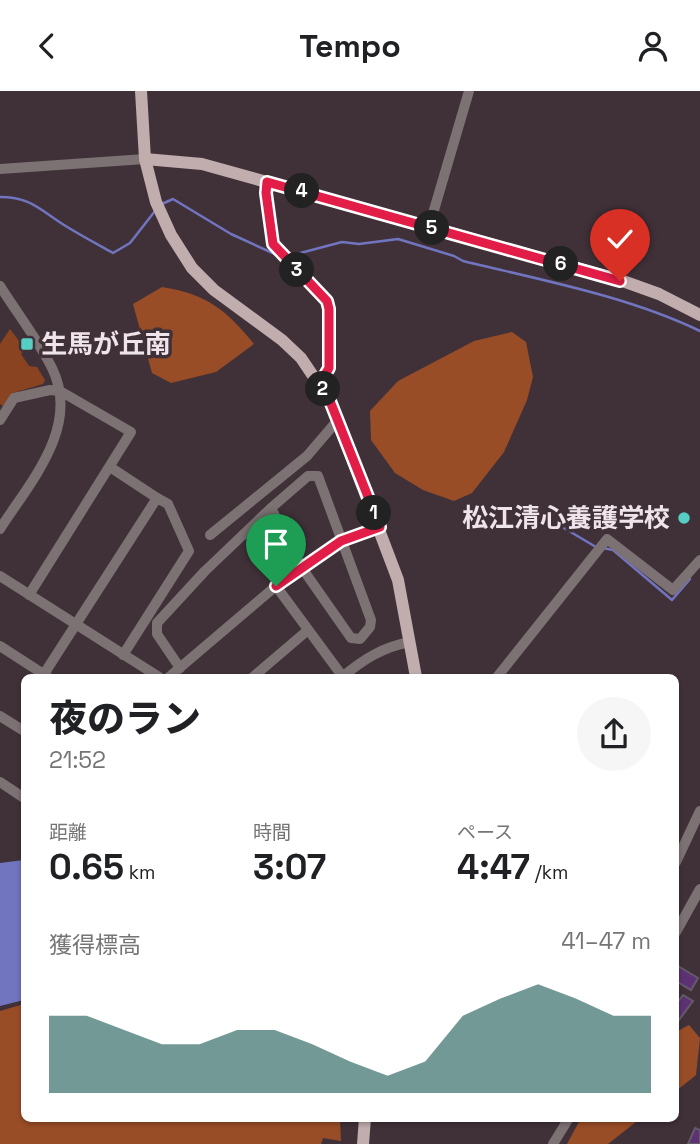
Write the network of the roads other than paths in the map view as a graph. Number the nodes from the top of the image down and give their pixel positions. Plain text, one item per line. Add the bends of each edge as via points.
1 (141, 91) edge
2 (469, 91) edge
3 (145, 159) junction
4 (0, 169) edge
5 (267, 182) junction
6 (429, 227) junction
7 (0, 286) edge
8 (700, 315) edge
9 (320, 383) junction
10 (60, 391) junction
11 (0, 420) edge
12 (337, 421) junction
13 (110, 467) junction
14 (157, 498) junction
15 (271, 508) junction
16 (380, 527) junction
17 (0, 529) edge
18 (210, 535) dead end
19 (341, 541) junction
20 (700, 560) edge
21 (302, 568) junction
22 (0, 576) edge
23 (276, 586) junction
24 (29, 594) junction
25 (76, 625) junction
26 (308, 630) junction
27 (410, 642) junction
28 (0, 646) edge
29 (123, 655) junction
30 (180, 668) junction
31 (43, 674) edge
32 (47, 674) edge
33 (154, 674) edge
34 (173, 674) edge
35 (257, 674) edge
36 (340, 674) edge
37 (345, 674) edge
38 (415, 674) edge
39 (499, 674) edge
40 (0, 716) edge
41 (21, 729) edge
42 (0, 782) edge
43 (21, 796) edge
44 (700, 811) edge
45 (679, 856) edge
46 (700, 889) edge
47 (679, 927) edge
48 (365, 1122) edge
49 (567, 1122) edge
50 (365, 1143) edge
51 (553, 1144) edge

1 - 3 main road
2 - 6 street
3 - 4 street
3 - 5 main road via 202,164
3 - 9 main road via 159,208 192,268 214,290 282,339
5 - 6 main road
5 - 9 street via 273,244 321,294 329,309 329,368
6 - 8 main road via 620,281
7 - 10 street via 52,368
9 - 12 main road
10 - 11 street via 14,398
10 - 13 street via 131,432
10 - 17 street via 60,425 54,442
12 - 16 main road
12 - 18 street via 307,456
13 - 14 street
13 - 24 street
14 - 25 street
14 - 29 street via 168,504 189,551
15 - 19 street via 308,476 318,476
15 - 21 street
15 - 30 street via 157,623 157,634
16 - 19 street
16 - 27 main road via 398,580
19 - 21 street
19 - 21 street via 371,620 360,639 351,638
20 - 39 street via 673,590 607,539
21 - 23 street
22 - 24 street
23 - 26 street
23 - 30 street
24 - 25 street
25 - 29 street
25 - 32 street
26 - 35 street
26 - 36 street
27 - 37 street via 364,658
27 - 38 main road
28 - 31 street
29 - 33 street
30 - 34 street
40 - 41 street
42 - 43 street
44 - 45 street
46 - 47 street
48 - 50 main road
49 - 51 street

